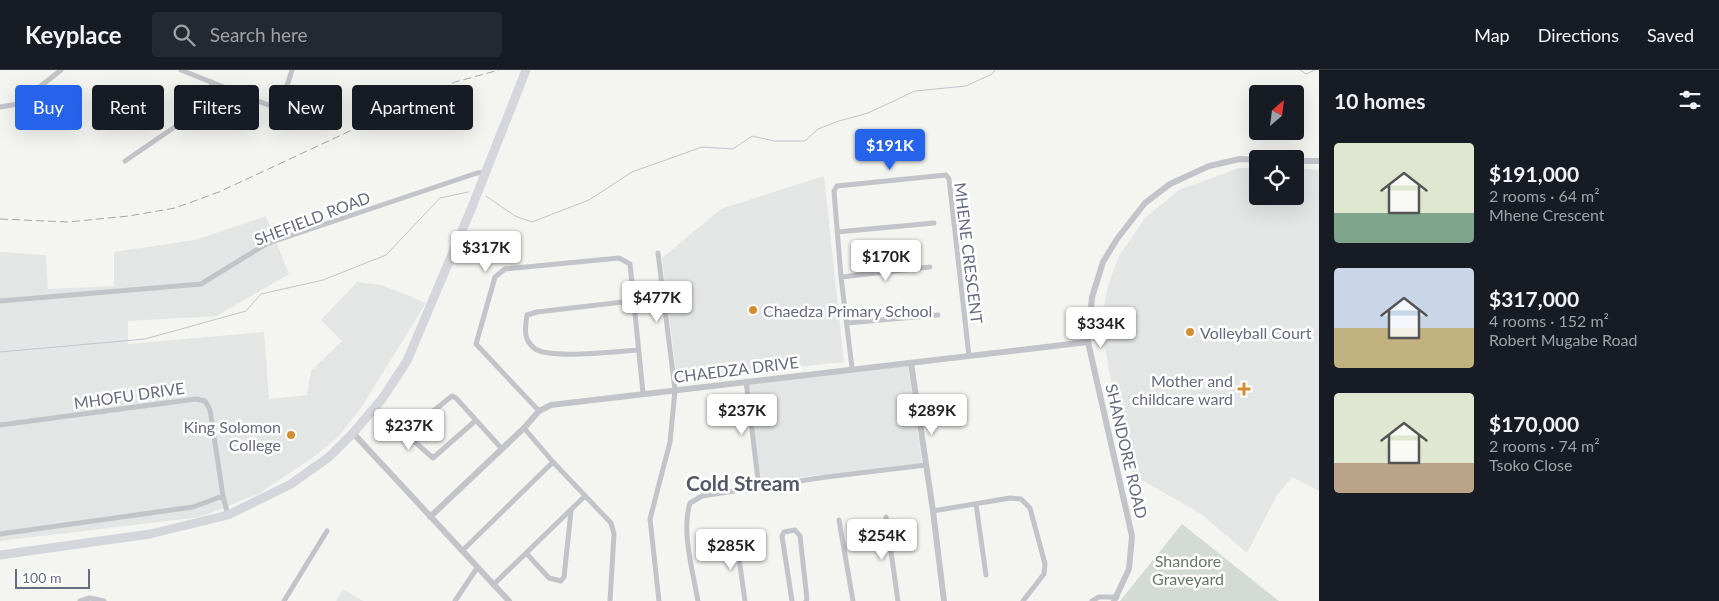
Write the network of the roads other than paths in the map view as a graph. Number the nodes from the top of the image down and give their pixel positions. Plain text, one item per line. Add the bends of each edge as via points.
1 (61, 70) edge
2 (181, 70) edge
3 (292, 70) edge
4 (526, 70) edge
5 (212, 82) junction
6 (0, 107) edge
7 (1249, 160) edge
8 (124, 161) dead end
9 (1304, 161) edge
10 (1319, 161) edge
11 (486, 172) junction
12 (934, 223) dead end
13 (837, 232) junction
14 (658, 253) dead end
15 (930, 267) dead end
16 (841, 277) junction
17 (0, 301) edge
18 (632, 301) junction
19 (938, 315) dead end
20 (846, 323) junction
21 (1088, 342) junction
22 (638, 350) junction
23 (969, 356) junction
24 (911, 363) junction
25 (852, 368) junction
26 (746, 381) junction
27 (675, 390) junction
28 (643, 393) junction
29 (539, 411) junction
30 (475, 421) junction
31 (0, 426) edge
32 (524, 428) junction
33 (354, 433) junction
34 (502, 449) junction
35 (554, 462) junction
36 (926, 465) junction
37 (759, 488) junction
38 (223, 496) junction
39 (585, 496) junction
40 (976, 504) junction
41 (571, 510) junction
42 (933, 511) junction
43 (228, 516) junction
44 (430, 517) junction
45 (886, 517) dead end
46 (839, 520) dead end
47 (327, 531) dead end
48 (0, 534) edge
49 (736, 537) dead end
50 (462, 551) junction
51 (526, 553) junction
52 (0, 555) edge
53 (477, 568) junction
54 (986, 575) dead end
55 (493, 585) junction
56 (1116, 599) edge
57 (80, 601) edge
58 (104, 601) edge
59 (284, 601) edge
60 (455, 601) edge
61 (509, 601) edge
62 (610, 601) edge
63 (659, 601) edge
64 (698, 601) edge
65 (746, 601) edge
66 (792, 601) edge
67 (806, 601) edge
68 (853, 601) edge
69 (898, 601) edge
70 (944, 601) edge
71 (1023, 601) edge
72 (1092, 601) edge

1 - 6 street via 18,104
2 - 5 street
3 - 5 street via 278,101 268,105
4 - 11 main road
5 - 8 street via 210,94 198,111
7 - 21 street, SHANDORE ROAD via 1209,166 1170,184 1145,203 1103,262 1092,297
9 - 10 street
11 - 17 street, SHEFIELD ROAD via 266,244 202,284
11 - 33 main road via 406,362
12 - 13 street
13 - 16 street, MHENE CRESCENT
13 - 23 street, MHENE CRESCENT via 834,191 837,186 946,175
14 - 27 street
15 - 16 street
16 - 20 street, MHENE CRESCENT
18 - 22 street
18 - 22 street via 537,312 527,316 524,333 532,347 541,352
18 - 29 street via 630,264 619,258 505,269 496,277 476,344
19 - 20 street
20 - 25 street, MHENE CRESCENT
21 - 23 street, CHAEDZA DRIVE
21 - 56 street, SHANDORE ROAD via 1132,536 1129,569
22 - 28 street
23 - 24 street, CHAEDZA DRIVE
24 - 25 street, CHAEDZA DRIVE
24 - 36 street
25 - 26 street, CHAEDZA DRIVE
26 - 27 street, CHAEDZA DRIVE
26 - 37 street
27 - 28 street, CHAEDZA DRIVE
27 - 63 street via 670,442 650,519
28 - 29 street, CHAEDZA DRIVE via 551,404
29 - 32 street, CHAEDZA DRIVE
30 - 30 street via 452,396 409,431 408,436 433,458
30 - 34 street
31 - 38 street, MHOFU DRIVE via 205,400 210,410
32 - 34 street, CHAEDZA DRIVE
32 - 35 street
33 - 43 main road via 328,458 291,484
33 - 44 street
34 - 44 street, CHAEDZA DRIVE
35 - 39 street
35 - 50 street
36 - 37 street
36 - 42 street
37 - 64 street via 702,496 690,503 686,516
38 - 43 street, MHOFU DRIVE
38 - 48 street via 193,507
39 - 41 street
39 - 62 street via 611,523 614,534
40 - 42 street
40 - 54 street
40 - 71 street via 1010,498 1021,499 1030,508 1045,564 1044,574
41 - 51 street
41 - 51 street via 561,581 549,578
42 - 70 street
43 - 52 main road via 150,534
44 - 50 street
45 - 69 street
46 - 68 street
47 - 59 street
49 - 65 street
50 - 53 street
51 - 55 street
53 - 55 street
53 - 60 street
55 - 61 street
56 - 72 street via 1099,597
57 - 58 street via 90,598
66 - 67 street via 782,536 784,532 795,530 800,536

